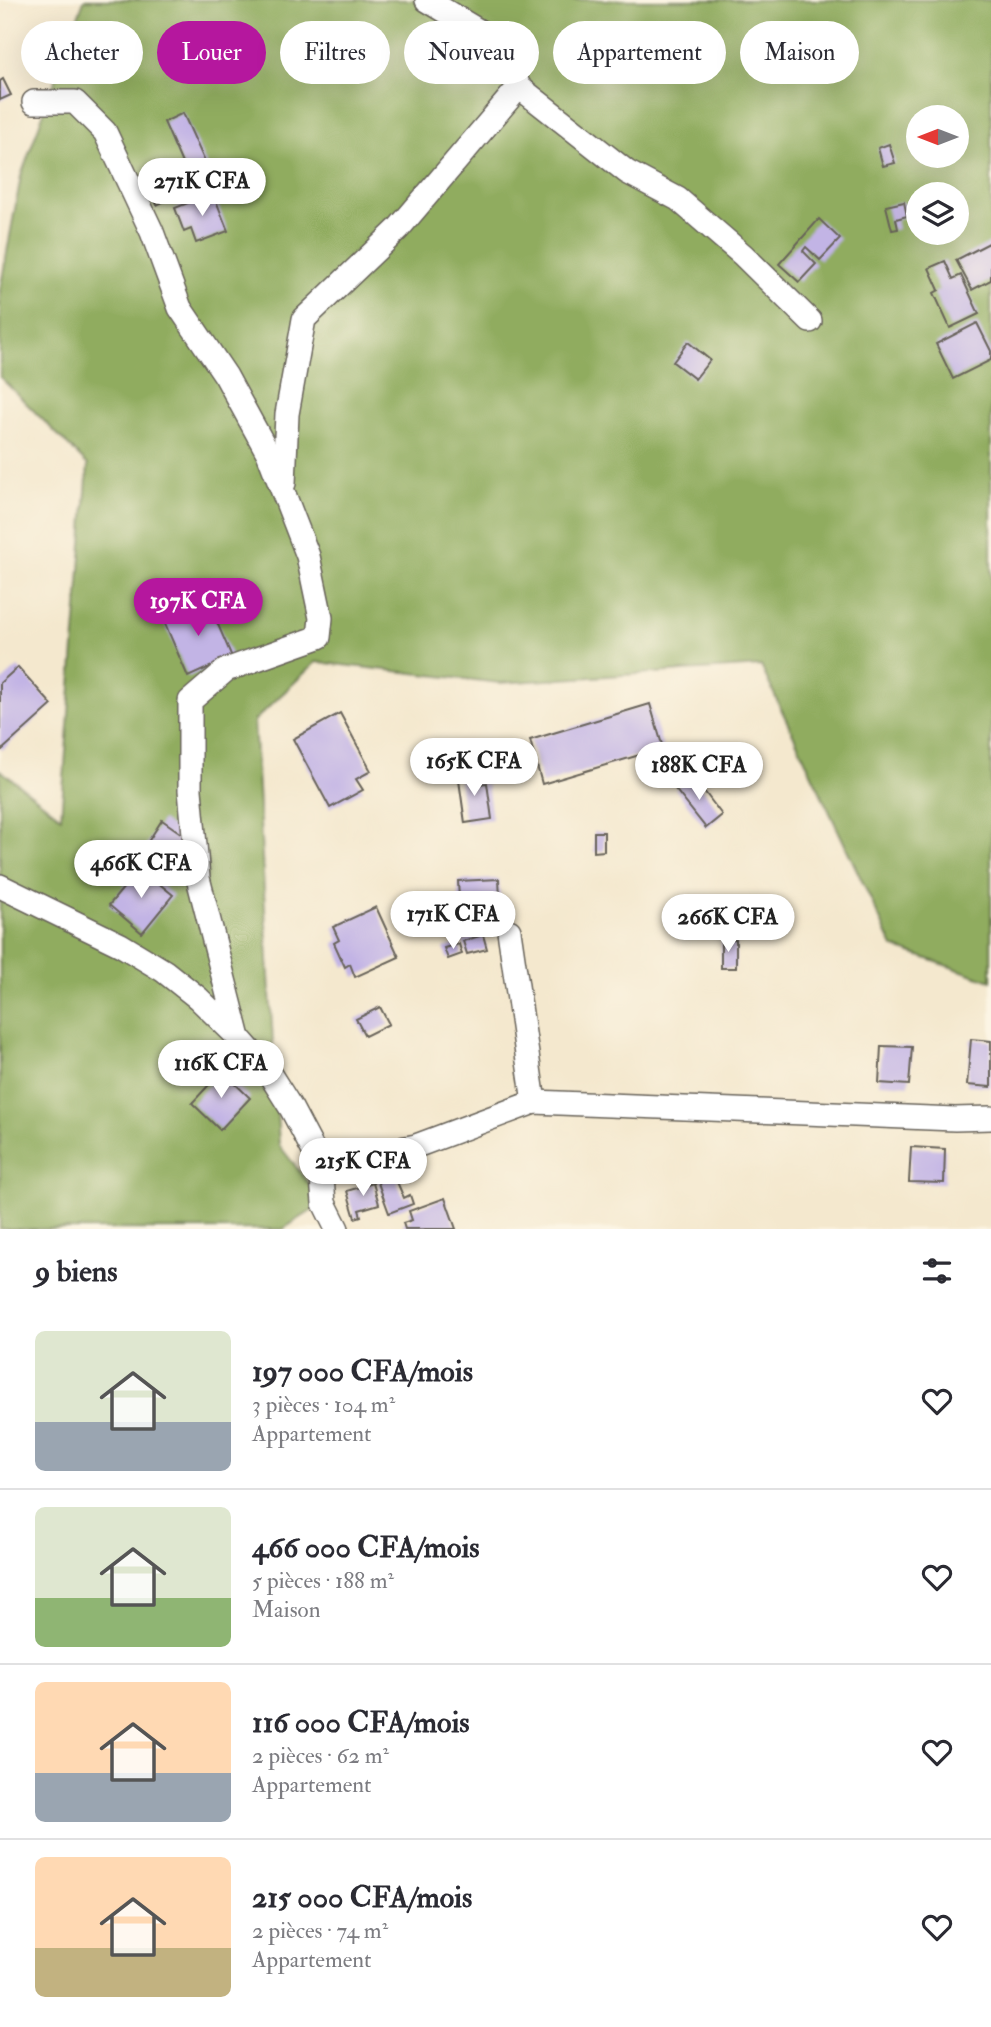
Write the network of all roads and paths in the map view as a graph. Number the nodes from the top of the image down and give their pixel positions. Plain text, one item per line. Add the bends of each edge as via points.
1 (427, 0) edge
2 (519, 87) junction
3 (34, 102) dead end
4 (810, 321) dead end
5 (284, 494) junction
6 (0, 886) edge
7 (509, 931) dead end
8 (239, 1038) junction
9 (534, 1102) junction
10 (991, 1118) edge
11 (320, 1165) junction
12 (337, 1229) edge

1 - 2 street via 504,46
2 - 4 street via 626,172 678,199
2 - 5 street via 398,229 304,318 287,414
3 - 5 street via 75,102 105,132 152,232 180,308 226,376 268,453
5 - 8 street via 308,556 320,618 319,637 226,670 190,701 190,790 198,878
6 - 8 street via 164,971
7 - 9 street
8 - 11 street via 273,1079
9 - 10 street
9 - 11 street via 416,1146
11 - 12 street via 324,1203

